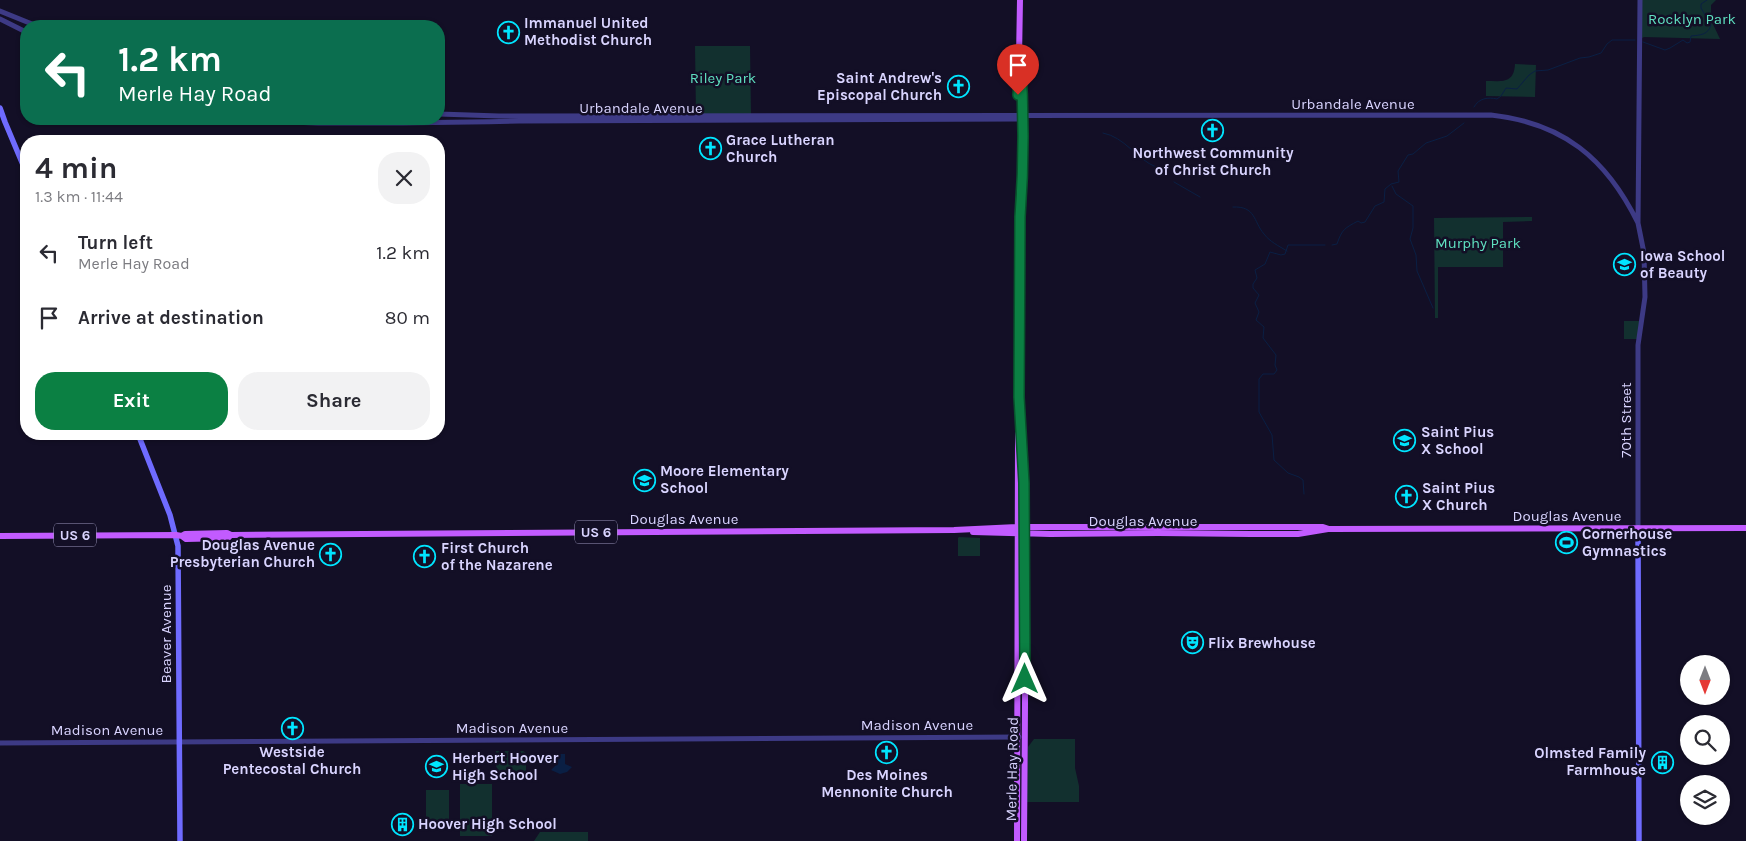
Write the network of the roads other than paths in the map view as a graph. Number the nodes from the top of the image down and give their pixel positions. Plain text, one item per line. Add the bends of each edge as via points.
1 (1020, 0) edge
2 (1640, 0) edge
3 (0, 11) edge
4 (0, 19) edge
5 (22, 20) edge
6 (20, 29) edge
7 (0, 108) edge
8 (445, 114) edge
9 (1019, 117) junction
10 (445, 123) edge
11 (20, 158) edge
12 (1638, 223) junction
13 (140, 440) edge
14 (1638, 528) junction
15 (1746, 528) edge
16 (1021, 530) junction
17 (179, 535) junction
18 (0, 536) edge
19 (1021, 736) junction
20 (179, 742) junction
21 (0, 743) edge
22 (180, 841) edge
23 (1017, 841) edge
24 (1024, 841) edge
25 (1639, 841) edge

1 - 9 main road, Merle Hay Road
2 - 12 street, 70th Street
3 - 5 street
4 - 6 street
7 - 11 main road
8 - 9 street, Urbandale Avenue
9 - 10 street, Urbandale Avenue
9 - 12 street, Urbandale Avenue via 1485,115 1519,120 1554,131 1578,146 1610,179
9 - 16 main road, Merle Hay Road via 1022,189
12 - 14 street, 70th Street via 1643,245 1645,297 1638,345
13 - 17 main road, Beaver Avenue
14 - 15 main road, Douglas Avenue
14 - 16 main road, Douglas Avenue
14 - 25 main road, 70th Street
16 - 17 main road, Douglas Avenue / US 6
16 - 19 main road, Merle Hay Road
17 - 18 main road, Douglas Avenue / US 6
17 - 20 main road, Beaver Avenue
19 - 20 street, Madison Avenue
19 - 23 main road, Merle Hay Road
19 - 24 main road, Merle Hay Road
20 - 21 street, Madison Avenue
20 - 22 main road, Beaver Avenue

